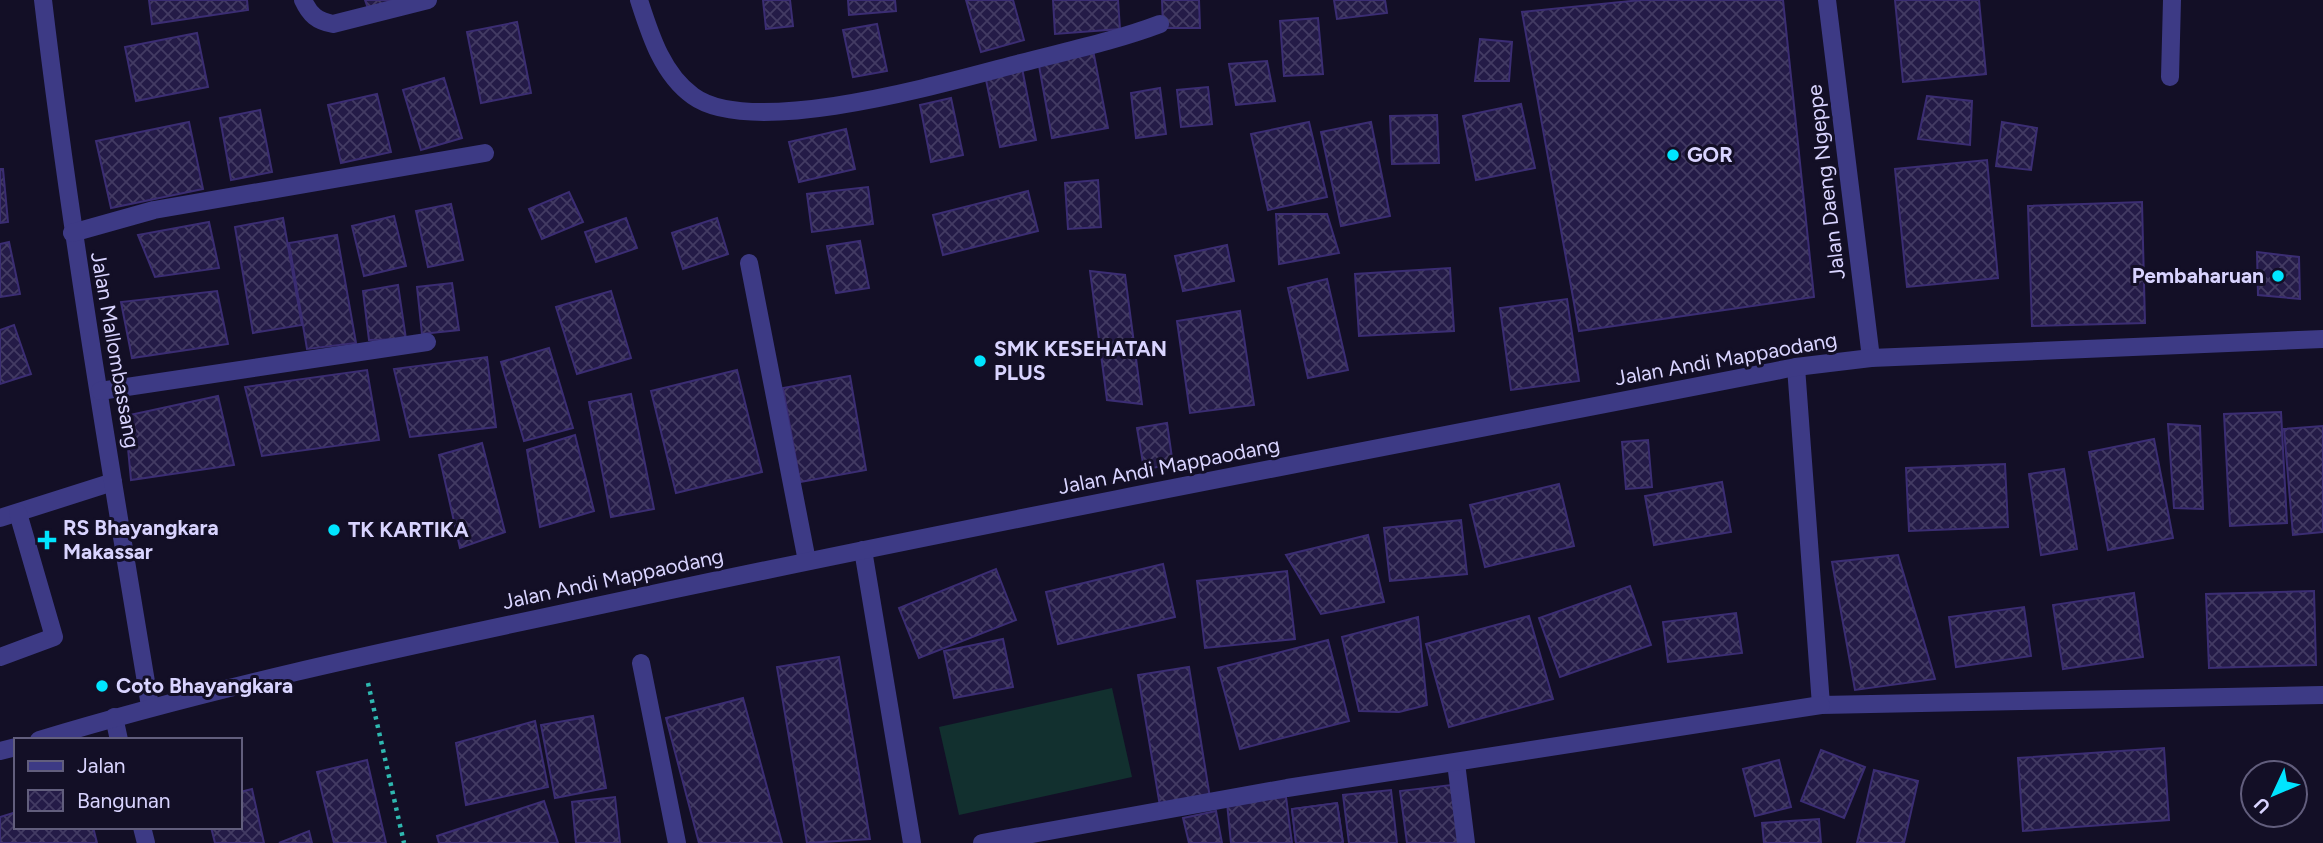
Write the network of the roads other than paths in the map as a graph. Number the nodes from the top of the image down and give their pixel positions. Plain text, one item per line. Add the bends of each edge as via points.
1 (43, 0) edge
2 (303, 0) edge
3 (639, 0) edge
4 (1827, 0) edge
5 (2172, 0) edge
6 (428, 1) edge
7 (1160, 24) dead end
8 (2170, 77) dead end
9 (485, 153) dead end
10 (72, 233) junction
11 (749, 263) dead end
12 (2323, 339) edge
13 (427, 342) dead end
14 (1871, 358) junction
15 (1796, 367) junction
16 (100, 391) junction
17 (113, 482) junction
18 (18, 513) junction
19 (0, 519) edge
20 (863, 550) junction
21 (807, 561) junction
22 (0, 657) edge
23 (641, 663) dead end
24 (2323, 695) edge
25 (1821, 705) junction
26 (150, 706) junction
27 (114, 718) junction
28 (46, 738) edge
29 (119, 738) edge
30 (1457, 763) junction
31 (677, 843) edge
32 (912, 843) edge
33 (982, 843) edge
34 (1466, 843) edge

1 - 10 street, Jalan Mallombassang
2 - 6 street via 308,12 333,24
3 - 7 street via 665,64 693,97 718,107 764,112 852,104
4 - 14 street, Jalan Daeng Ngeppe
5 - 8 street
9 - 10 street via 154,210
10 - 16 street, Jalan Mallombassang
11 - 21 street
12 - 14 street, Jalan Andi Mappaodang
13 - 16 street
14 - 15 street, Jalan Andi Mappaodang
15 - 20 street, Jalan Andi Mappaodang
15 - 25 street
16 - 17 street, Jalan Mallombassang
17 - 18 street
17 - 26 street, Jalan Mallombassang
18 - 19 street
18 - 22 street via 54,637
20 - 21 street, Jalan Andi Mappaodang
20 - 32 street
21 - 26 street, Jalan Andi Mappaodang
23 - 31 street
24 - 25 street
25 - 30 street
26 - 27 street, Jalan Andi Mappaodang
27 - 28 street, Jalan Andi Mappaodang
27 - 29 street
30 - 33 street via 1287,788
30 - 34 street

